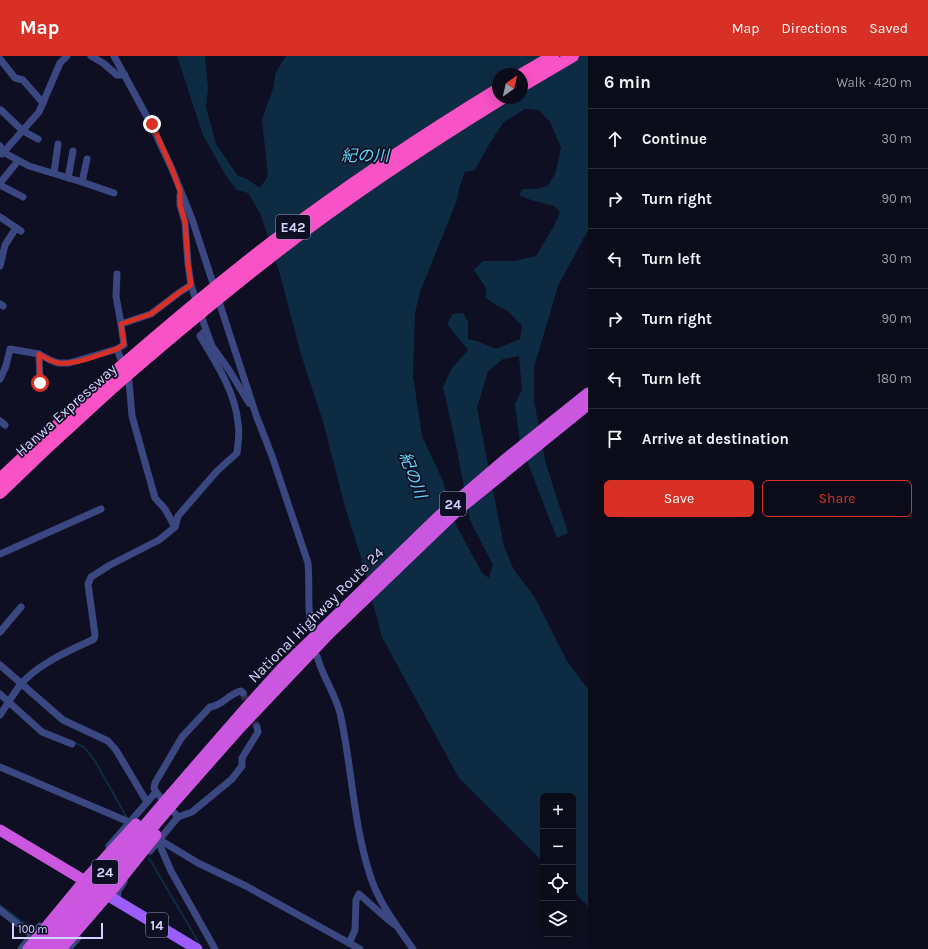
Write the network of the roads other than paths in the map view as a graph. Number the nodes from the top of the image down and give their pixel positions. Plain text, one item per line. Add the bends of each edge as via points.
1 (67, 56) edge
2 (91, 56) edge
3 (114, 56) edge
4 (553, 56) edge
5 (574, 56) edge
6 (0, 59) edge
7 (528, 71) edge
8 (125, 76) junction
9 (528, 83) edge
10 (492, 93) edge
11 (43, 103) junction
12 (494, 104) edge
13 (1, 110) edge
14 (23, 131) junction
15 (38, 139) dead end
16 (58, 144) dead end
17 (1, 151) edge
18 (73, 151) dead end
19 (87, 159) dead end
20 (18, 161) junction
21 (54, 173) junction
22 (68, 178) junction
23 (82, 182) junction
24 (0, 184) edge
25 (180, 191) junction
26 (114, 193) dead end
27 (23, 197) dead end
28 (0, 217) edge
29 (0, 266) edge
30 (117, 274) dead end
31 (191, 285) junction
32 (121, 324) junction
33 (206, 330) junction
34 (117, 349) junction
35 (39, 354) junction
36 (0, 379) edge
37 (40, 383) dead end
38 (106, 387) junction
39 (588, 393) edge
40 (588, 405) edge
41 (256, 415) junction
42 (3, 480) edge
43 (0, 493) edge
44 (100, 509) dead end
45 (175, 527) junction
46 (0, 554) edge
47 (21, 607) dead end
48 (311, 628) dead end
49 (328, 629) junction
50 (0, 632) edge
51 (317, 656) dead end
52 (0, 665) edge
53 (22, 684) junction
54 (243, 693) dead end
55 (0, 694) edge
56 (10, 700) junction
57 (0, 715) edge
58 (257, 727) tunnel mouth
59 (72, 744) dead end
60 (0, 767) edge
61 (170, 796) junction
62 (147, 802) junction
63 (178, 817) junction
64 (132, 823) junction
65 (0, 830) edge
66 (158, 837) junction
67 (84, 877) junction
68 (107, 895) junction
69 (117, 901) junction
70 (0, 910) edge
71 (397, 926) junction
72 (32, 935) junction
73 (349, 943) junction
74 (20, 949) edge
75 (28, 949) edge
76 (39, 949) edge
77 (50, 949) edge
78 (61, 949) edge
79 (68, 949) edge
80 (197, 949) edge
81 (215, 949) edge
82 (359, 949) edge
83 (412, 949) edge

1 - 11 street via 60,63
2 - 8 street via 117,75
3 - 8 street
4 - 7 highway
5 - 9 highway
6 - 11 street via 15,78 23,80
8 - 25 street via 152,124
10 - 38 highway, Hanwa Expressway / E42, bridge via 338,194 272,242 206,294
11 - 14 street
12 - 38 highway, Hanwa Expressway / E42, bridge via 342,204 278,251
13 - 14 street
14 - 15 street
14 - 17 street
16 - 21 street
17 - 20 street
18 - 22 street
19 - 23 street
20 - 21 street
20 - 24 street
21 - 22 street
22 - 23 street
23 - 26 street
24 - 27 street
25 - 31 street
25 - 41 street via 192,219
28 - 29 street via 19,229 5,245
30 - 32 street via 116,296
31 - 32 street via 151,314
31 - 33 street
32 - 34 street via 124,344
33 - 41 street via 212,346
33 - 45 street via 200,336 224,377 236,412 239,424 237,453 217,471 178,516
34 - 35 street via 69,363 58,363
34 - 45 street via 129,381 132,416 155,498
35 - 36 street via 10,348
35 - 37 street
38 - 42 highway, Hanwa Expressway / E42
39 - 49 highway, National Highway Route 24 / 24 via 439,516
40 - 49 highway, National Highway Route 24 / 24 via 457,511
41 - 48 street via 308,563 308,608
42 - 43 highway, Hanwa Expressway / E42
44 - 46 street
45 - 53 street via 159,540 91,577 88,584 94,639 50,661
47 - 50 street
49 - 61 highway, National Highway Route 24 / 24 via 238,730
49 - 61 highway, National Highway Route 24 / 24 via 282,668
51 - 71 street via 340,713 370,876
52 - 53 street
53 - 56 street
53 - 62 street via 63,720 108,741
54 - 61 street via 236,692 217,706 210,707 182,737 155,783 154,788
55 - 56 street
56 - 57 street
56 - 59 street via 42,732
58 - 63 street via 258,732 242,758 242,766 232,779 192,812
60 - 64 street
61 - 62 street
61 - 63 street
61 - 64 highway
61 - 66 highway
61 - 76 highway, National Highway Route 24 / 24, bridge
61 - 77 highway, National Highway Route 24 / 24, bridge
62 - 64 street
63 - 66 street
64 - 67 highway
65 - 67 highway, 24
66 - 68 highway
66 - 69 street via 118,891
66 - 73 street via 198,863 246,886
66 - 81 street via 171,872
67 - 68 highway, 24
67 - 72 street
67 - 75 highway, 24
68 - 69 main road, 14
68 - 78 highway, 24
68 - 79 street via 98,914
69 - 80 main road, 14
70 - 72 street
71 - 73 street via 359,894 356,900 355,930
71 - 83 street
72 - 74 street
73 - 82 street

